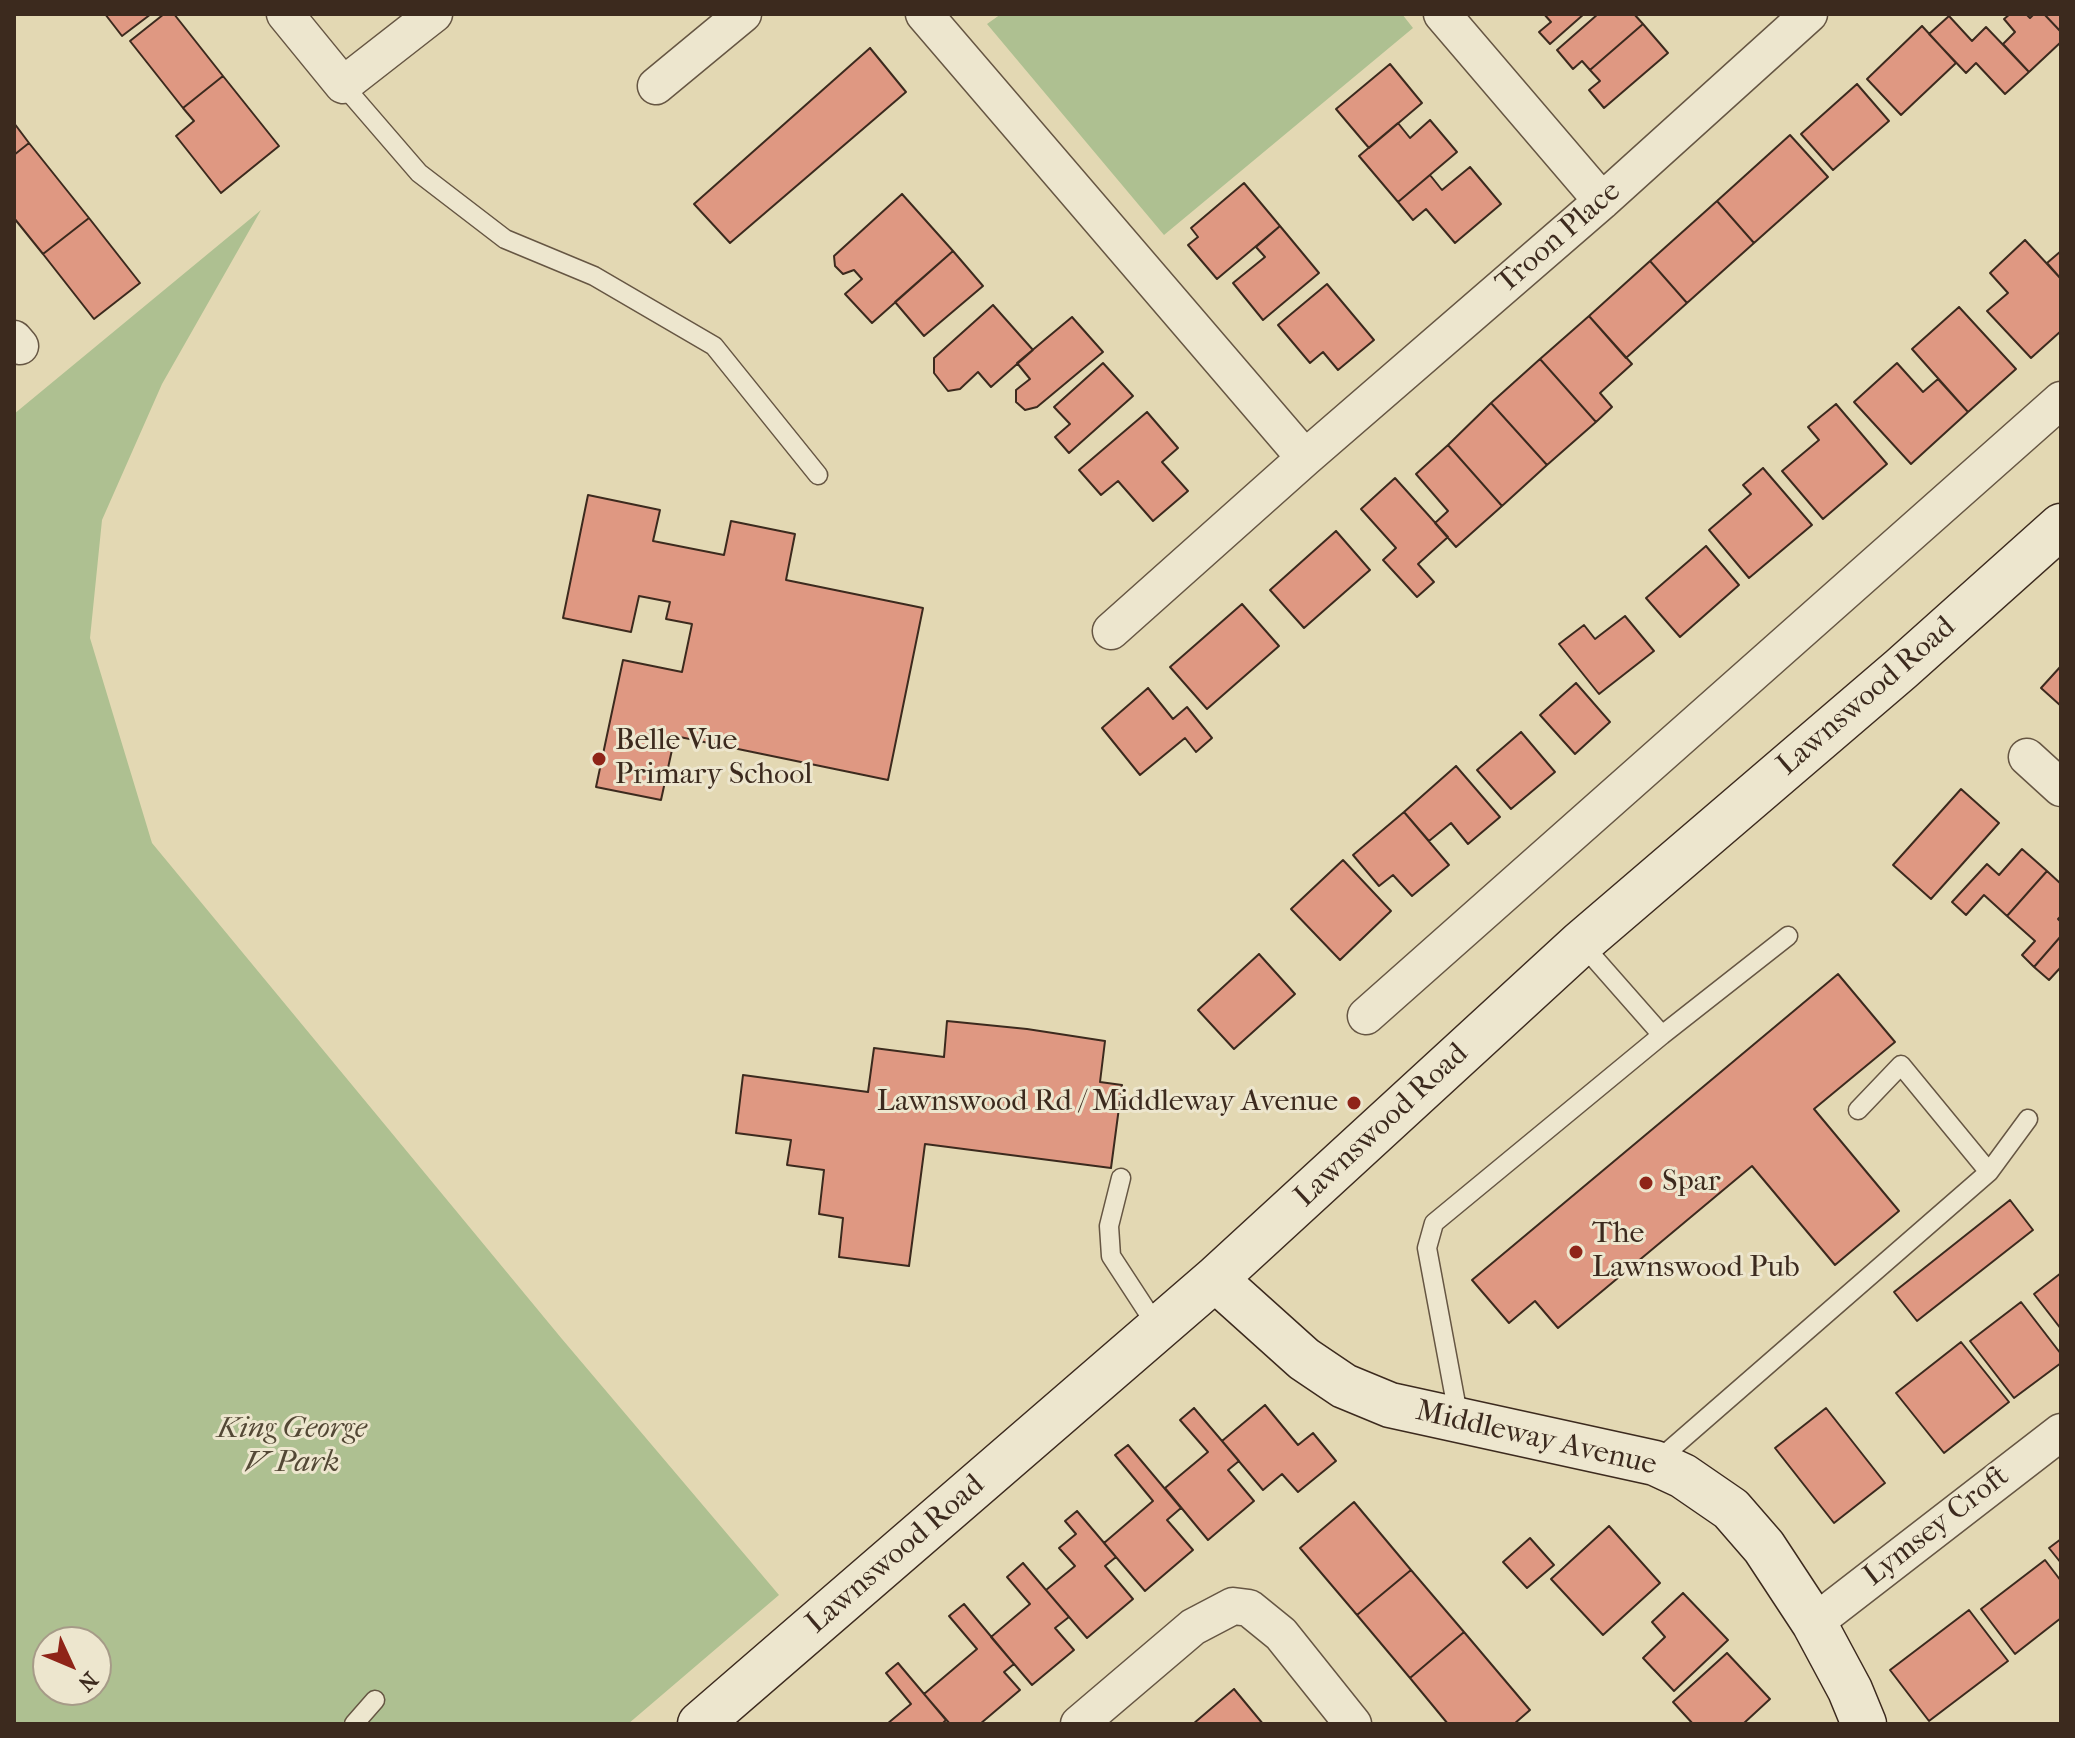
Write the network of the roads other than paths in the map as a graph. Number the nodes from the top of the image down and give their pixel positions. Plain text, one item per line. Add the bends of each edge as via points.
1 (285, 14) edge
2 (434, 14) edge
3 (743, 14) edge
4 (924, 14) edge
5 (1442, 14) edge
6 (1809, 14) edge
7 (343, 85) junction
8 (656, 86) dead end
9 (1602, 201) junction
10 (2061, 400) edge
11 (1305, 458) junction
12 (818, 475) dead end
13 (2061, 526) edge
14 (1111, 631) dead end
15 (2027, 757) dead end
16 (2061, 788) edge
17 (1788, 936) dead end
18 (1581, 943) junction
19 (1366, 1016) dead end
20 (1662, 1035) junction
21 (1858, 1110) dead end
22 (2028, 1119) dead end
23 (1989, 1172) junction
24 (1121, 1178) dead end
25 (1215, 1279) junction
26 (1158, 1328) junction
27 (1459, 1420) junction
28 (2061, 1432) edge
29 (1655, 1463) junction
30 (1814, 1623) junction
31 (375, 1700) dead end
32 (354, 1724) edge
33 (700, 1724) edge
34 (1079, 1724) edge
35 (1353, 1724) edge
36 (1864, 1724) edge

1 - 7 street
2 - 7 street
3 - 8 street
4 - 11 street
5 - 9 street
6 - 9 street, Troon Place
7 - 12 lane via 419,173 505,239 594,276 714,346
9 - 11 street, Troon Place
10 - 19 street
11 - 14 street, Troon Place
13 - 18 street, Lawnswood Road
15 - 16 street
17 - 20 lane
18 - 20 lane
18 - 25 street, Lawnswood Road
20 - 27 lane via 1434,1223 1427,1248
21 - 23 lane via 1901,1065
22 - 23 lane
23 - 29 lane
24 - 26 lane via 1109,1226 1111,1256
25 - 26 street, Lawnswood Road
25 - 27 street, Middleway Avenue via 1304,1359 1344,1386 1390,1405
26 - 33 street, Lawnswood Road
27 - 29 street, Middleway Avenue
28 - 30 street, Lymsey Croft
29 - 30 street, Middleway Avenue via 1731,1509 1764,1547
30 - 36 street, Middleway Avenue
31 - 32 lane
34 - 35 street via 1193,1627 1233,1606 1249,1608 1281,1634

